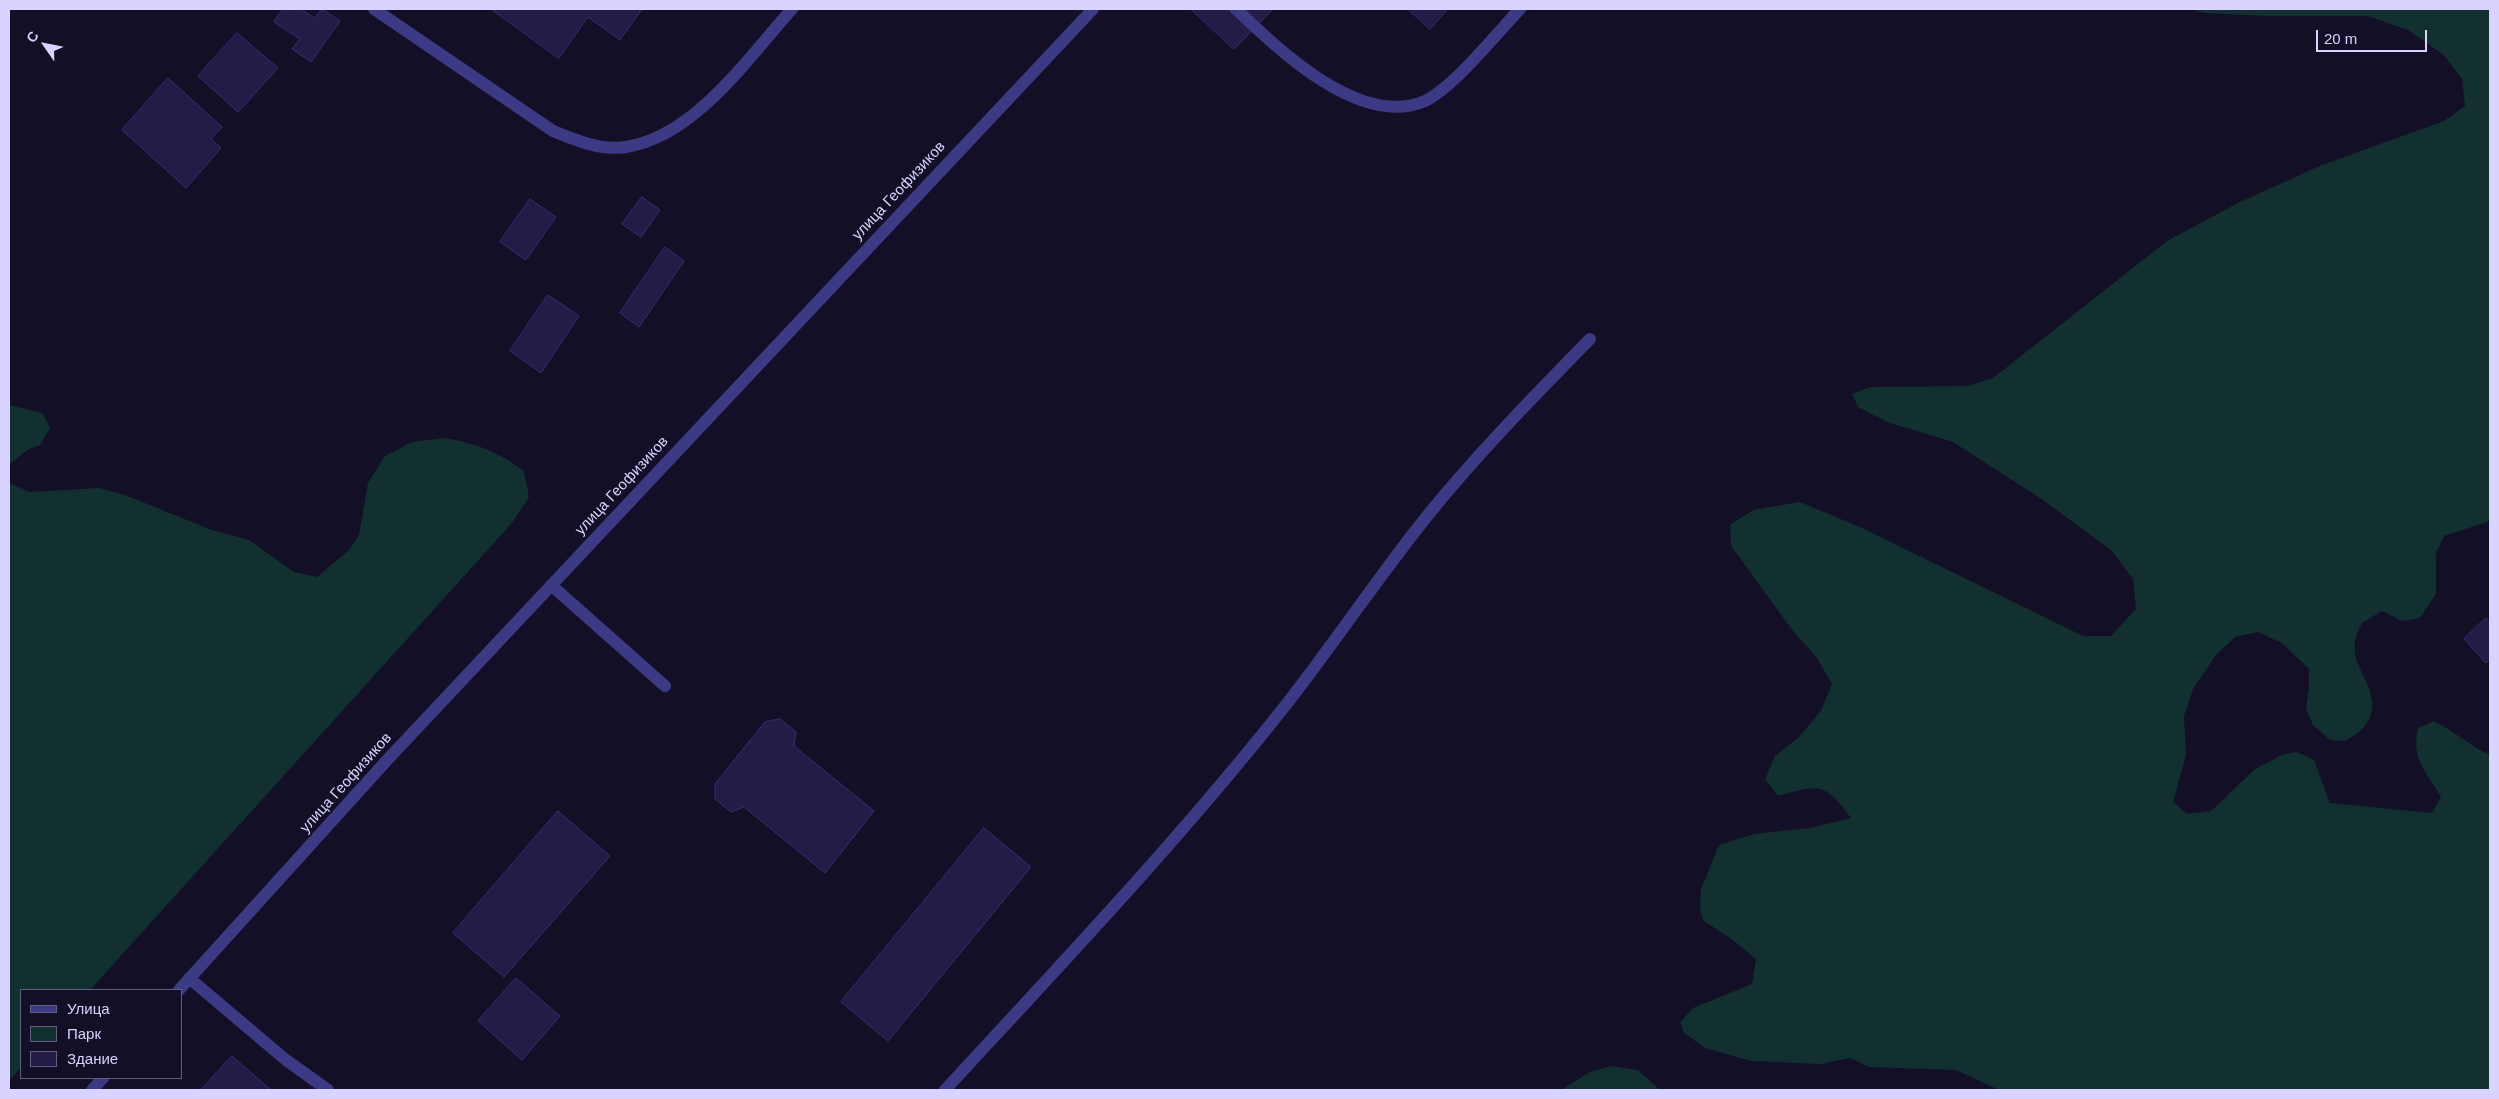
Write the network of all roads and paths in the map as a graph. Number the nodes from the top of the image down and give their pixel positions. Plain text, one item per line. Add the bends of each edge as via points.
1 (374, 9) edge
2 (792, 9) edge
3 (1093, 9) edge
4 (1236, 9) edge
5 (1520, 9) edge
6 (1590, 338) dead end
7 (551, 585) junction
8 (665, 686) dead end
9 (189, 978) junction
10 (180, 989) edge
11 (102, 1079) edge
12 (92, 1090) edge
13 (328, 1090) edge
14 (944, 1090) edge

1 - 2 street via 553,131 586,144 625,148 660,138 701,110
3 - 7 street, улица Геофизиков
4 - 5 street via 1281,50 1333,87 1373,104 1401,106 1424,101 1448,85
6 - 14 street via 1446,493 1285,706 1199,809 1089,934
7 - 8 street
7 - 9 street, улица Геофизиков
9 - 10 street, улица Геофизиков
9 - 13 street via 286,1060
11 - 12 street

